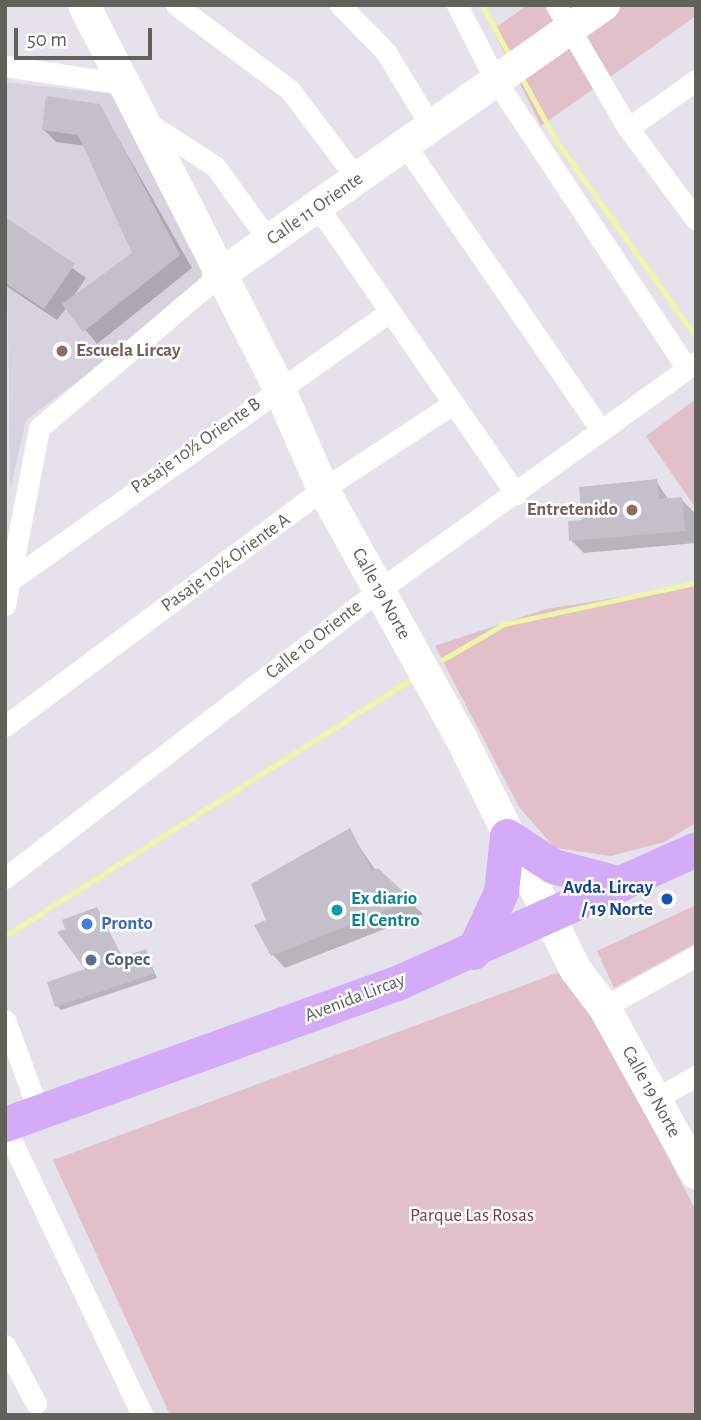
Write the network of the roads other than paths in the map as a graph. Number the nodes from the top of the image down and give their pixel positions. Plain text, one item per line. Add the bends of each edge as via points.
1 (84, 5) edge
2 (176, 5) edge
3 (340, 5) edge
4 (457, 5) edge
5 (604, 5) edge
6 (563, 17) edge
7 (5, 66) edge
8 (696, 80) edge
9 (496, 81) junction
10 (125, 84) junction
11 (143, 120) junction
12 (430, 125) junction
13 (628, 128) junction
14 (405, 145) junction
15 (357, 179) junction
16 (318, 207) junction
17 (695, 217) edge
18 (269, 241) junction
19 (218, 276) junction
20 (386, 314) junction
21 (691, 365) edge
22 (279, 388) junction
23 (451, 405) junction
24 (600, 429) junction
25 (323, 489) junction
26 (516, 494) junction
27 (8, 582) junction
28 (379, 590) junction
29 (5, 604) edge
30 (5, 726) edge
31 (507, 836) junction
32 (696, 849) edge
33 (696, 874) edge
34 (5, 878) edge
35 (621, 884) junction
36 (555, 930) junction
37 (473, 952) junction
38 (696, 956) edge
39 (604, 1007) junction
40 (5, 1020) edge
41 (696, 1076) edge
42 (655, 1099) junction
43 (39, 1112) junction
44 (8, 1138) edge
45 (696, 1173) edge
46 (8, 1356) edge
47 (36, 1403) dead end
48 (142, 1415) edge

1 - 10 main road, Calle 19 Norte
2 - 15 street via 290,90
3 - 12 street via 386,52
4 - 9 street
5 - 6 main road, Calle 11 Oriente
6 - 9 main road, Calle 11 Oriente
6 - 13 street
7 - 10 street
8 - 13 street
9 - 12 main road, Calle 11 Oriente
9 - 21 street
10 - 11 main road, Calle 19 Norte
11 - 18 street via 215,166
11 - 19 main road, Calle 19 Norte
12 - 14 main road, Calle 11 Oriente
13 - 17 street
14 - 15 main road, Calle 11 Oriente
14 - 24 street
15 - 16 main road, Calle 11 Oriente
16 - 18 main road, Calle 11 Oriente
16 - 20 street
18 - 19 main road, Calle 11 Oriente
19 - 22 main road, Calle 19 Norte
19 - 27 street, Calle 11 Oriente via 39,428
20 - 22 street, Pasaje 10½ Oriente B
20 - 23 street
21 - 24 street, Calle 10 Oriente
22 - 25 main road, Calle 19 Norte
22 - 27 street, Pasaje 10½ Oriente B
23 - 25 street, Pasaje 10½ Oriente A
23 - 26 street
24 - 26 street, Calle 10 Oriente
25 - 28 main road, Calle 19 Norte
25 - 30 street, Pasaje 10½ Oriente A
26 - 28 street, Calle 10 Oriente
27 - 29 street
28 - 31 main road, Calle 19 Norte
28 - 34 street, Calle 10 Oriente
31 - 35 main road via 553,866
31 - 36 main road, Calle 19 Norte
31 - 37 main road via 501,892
32 - 35 main road, Avenida Lircay
33 - 36 main road, Avenida Lircay
35 - 36 main road, Avenida Lircay
36 - 37 main road, Avenida Lircay
36 - 39 main road, Calle 19 Norte
36 - 44 main road, Avenida Lircay via 347,1027
37 - 43 main road, Avenida Lircay
38 - 39 street
39 - 42 main road, Calle 19 Norte
40 - 43 street
41 - 42 street
42 - 45 main road, Calle 19 Norte
43 - 44 main road, Avenida Lircay
44 - 48 street
46 - 47 street

